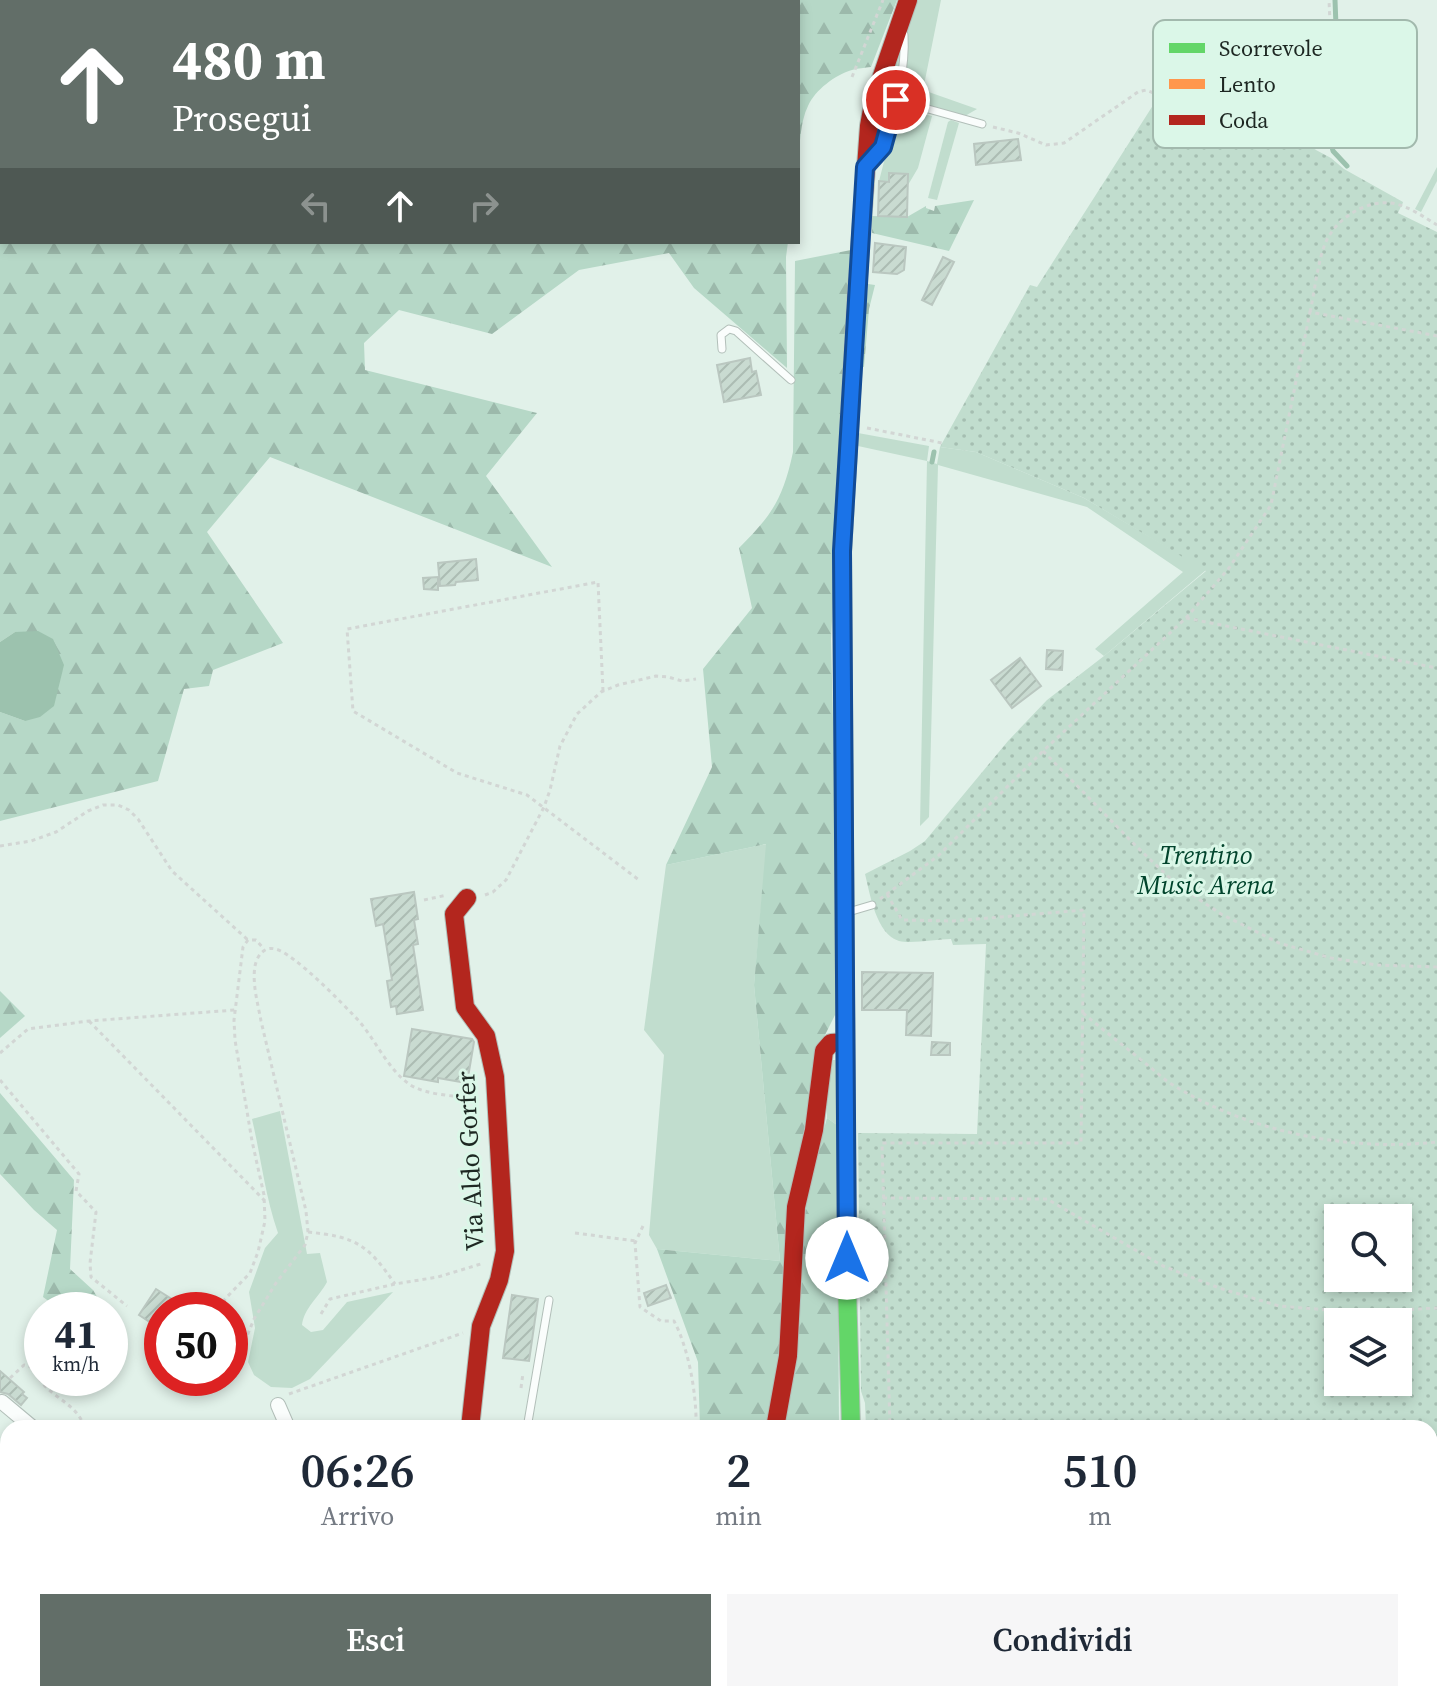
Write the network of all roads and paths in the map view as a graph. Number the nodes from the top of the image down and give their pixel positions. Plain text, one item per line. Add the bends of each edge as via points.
1 (883, 0) edge
2 (1329, 0) edge
3 (905, 9) edge
4 (1330, 20) edge
5 (852, 77) dead end
6 (1153, 93) edge
7 (896, 100) junction
8 (982, 124) joint
9 (865, 167) junction
10 (1437, 225) edge
11 (1310, 312) junction
12 (1437, 336) edge
13 (722, 349) dead end
14 (791, 380) dead end
15 (849, 424) junction
16 (942, 443) dead end
17 (1186, 618) junction
18 (1437, 668) edge
19 (696, 679) dead end
20 (603, 691) junction
21 (1043, 751) junction
22 (544, 807) junction
23 (0, 846) edge
24 (639, 880) dead end
25 (887, 894) junction
26 (467, 898) junction
27 (424, 900) dead end
28 (872, 905) joint
29 (843, 914) junction
30 (248, 940) junction
31 (265, 950) junction
32 (1437, 967) edge
33 (235, 1010) junction
34 (1083, 1013) junction
35 (89, 1021) junction
36 (845, 1042) junction
37 (0, 1053) edge
38 (0, 1080) edge
39 (497, 1101) junction
40 (1437, 1142) edge
41 (883, 1198) junction
42 (264, 1200) junction
43 (643, 1226) dead end
44 (308, 1232) junction
45 (575, 1233) dead end
46 (636, 1241) junction
47 (492, 1260) dead end
48 (395, 1284) junction
49 (110, 1292) edge
50 (232, 1292) edge
51 (549, 1300) dead end
52 (1437, 1308) edge
53 (321, 1314) dead end
54 (481, 1326) junction
55 (248, 1334) edge
56 (10, 1378) dead end
57 (279, 1399) joint
58 (2, 1402) dead end
59 (23, 1420) edge
60 (82, 1420) edge
61 (286, 1420) edge
62 (471, 1420) edge
63 (528, 1420) edge
64 (695, 1420) edge
65 (776, 1420) edge
66 (851, 1420) edge
67 (890, 1420) edge

1 - 5 path
2 - 4 path
3 - 7 lane
3 - 9 main road via 874,99
6 - 8 path via 1138,92 1064,143 1046,145
7 - 8 lane
7 - 9 lane via 883,147
9 - 15 main road
10 - 11 path via 1390,203 1353,212 1325,244
11 - 12 path
11 - 17 path via 1271,505 1229,568
13 - 14 lane via 721,335 736,331
15 - 16 path
15 - 29 main road via 842,551
17 - 18 path
17 - 21 path
19 - 20 path via 656,676
20 - 22 path via 577,714 560,746
20 - 22 path via 598,582 347,629 353,711 457,773 527,795
21 - 25 path via 938,856
21 - 32 path via 1176,884 1221,914 1279,943 1331,958
22 - 24 path
22 - 26 path via 506,880 493,892
23 - 30 path via 31,841 88,811 118,805 138,819 172,871
25 - 28 path
25 - 34 path via 902,920 1084,910
26 - 27 path via 458,892
26 - 39 main road, Via Aldo Gorfer via 454,914 465,1007 486,1036
28 - 29 lane
29 - 36 main road
30 - 31 path via 256,940
30 - 33 path
31 - 39 path via 282,951 300,965 358,1021 411,1085
31 - 44 path via 256,963 256,990
33 - 35 path
33 - 42 path via 235,1040
34 - 40 path via 1172,1085 1219,1110 1346,1144
34 - 41 path via 1081,1143 882,1143
35 - 37 path via 28,1029
35 - 42 path
36 - 65 main road via 831,1043 824,1051 814,1130 796,1207 788,1356
36 - 66 main road
38 - 49 path via 79,1174 76,1191 96,1212 91,1277
39 - 54 main road, Via Aldo Gorfer via 505,1251
41 - 52 path via 1047,1199 1163,1266 1279,1306
41 - 67 path
42 - 50 path via 258,1252 250,1273
43 - 46 path
44 - 48 path via 343,1237 364,1247
44 - 55 path via 305,1245
45 - 46 path
46 - 64 path via 640,1307 661,1321 674,1321 682,1337
47 - 48 path
48 - 53 path via 330,1299
51 - 63 lane
54 - 57 path
54 - 62 main road, Via Aldo Gorfer
56 - 60 path via 24,1365 31,1367
57 - 61 street
58 - 59 street

